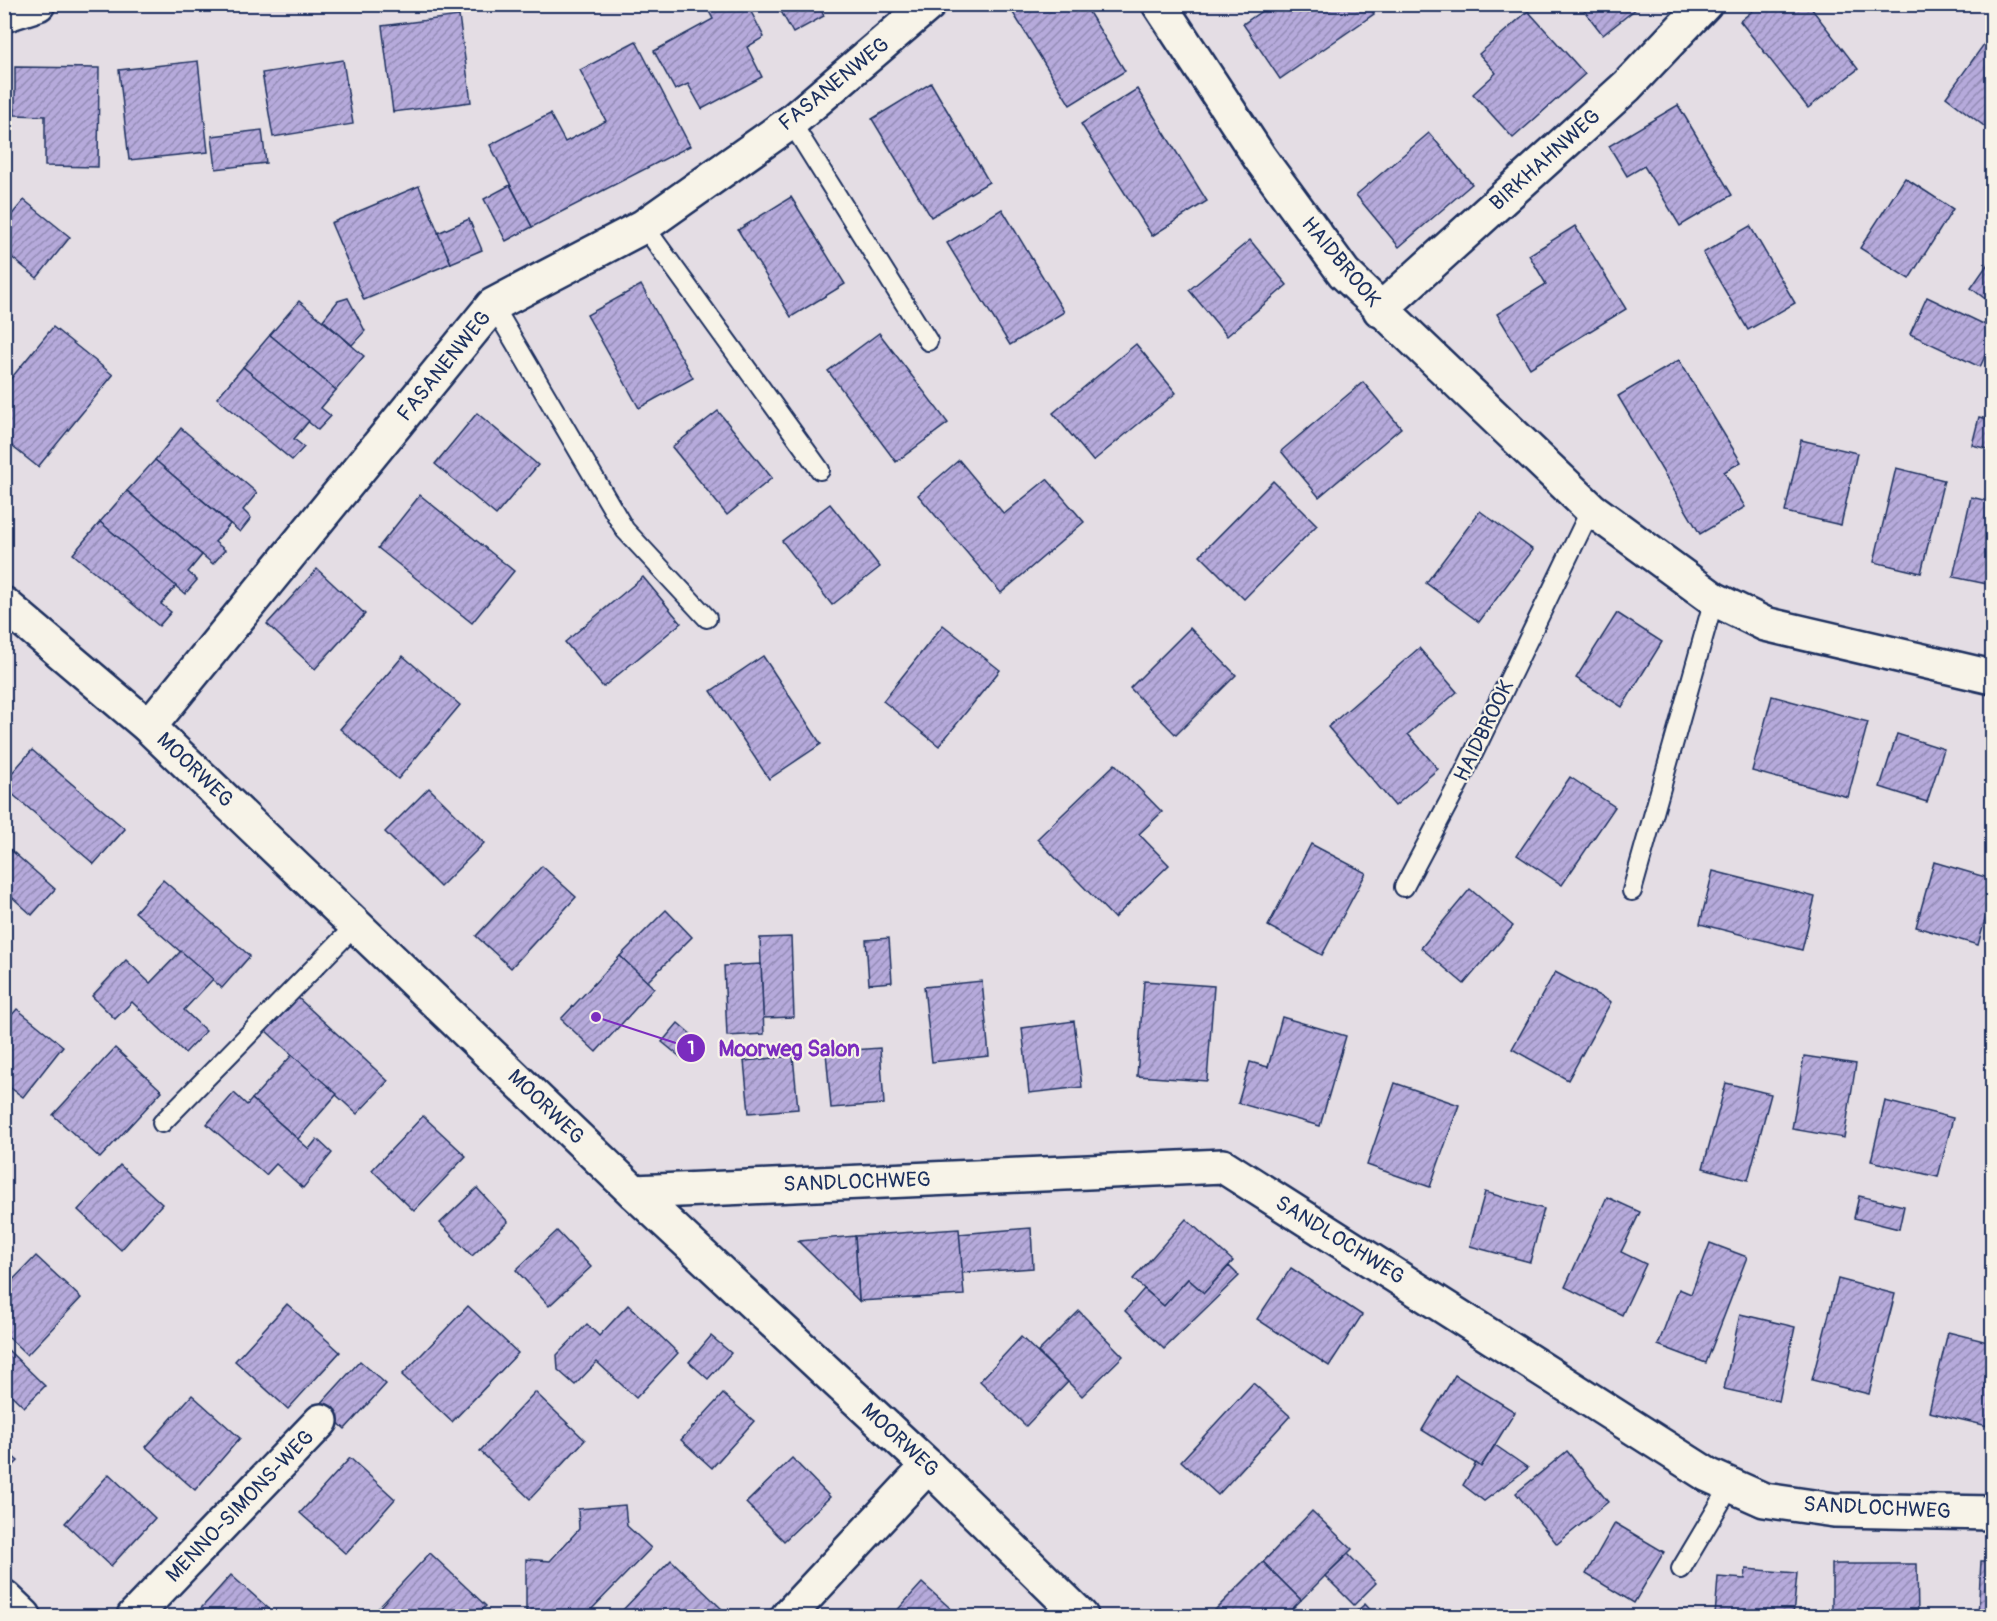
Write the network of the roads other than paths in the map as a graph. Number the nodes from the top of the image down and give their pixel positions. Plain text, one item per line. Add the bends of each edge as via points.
1 (38, 4) edge
2 (929, 4) edge
3 (1159, 4) edge
4 (1705, 4) edge
5 (4, 15) edge
6 (791, 122) junction
7 (644, 226) junction
8 (494, 305) junction
9 (1380, 309) junction
10 (928, 341) dead end
11 (820, 470) dead end
12 (1591, 509) junction
13 (1714, 599) junction
14 (4, 604) edge
15 (707, 618) dead end
16 (1992, 677) edge
17 (150, 727) junction
18 (1404, 887) dead end
19 (1632, 891) dead end
20 (356, 925) junction
21 (162, 1123) dead end
22 (634, 1191) junction
23 (321, 1420) dead end
24 (928, 1466) junction
25 (1731, 1485) junction
26 (1992, 1513) edge
27 (1681, 1569) dead end
28 (4, 1597) edge
29 (24, 1617) edge
30 (134, 1617) edge
31 (788, 1617) edge
32 (1081, 1617) edge

1 - 5 street
2 - 6 street, FASANENWEG
3 - 9 street, HAIDBROOK via 1260,158 1344,273
4 - 9 street, BIRKHAHNWEG via 1627,86
6 - 7 street, FASANENWEG
6 - 10 lane
7 - 8 street, FASANENWEG
7 - 11 lane
8 - 15 lane via 625,530
8 - 17 street, FASANENWEG
9 - 12 street, HAIDBROOK
12 - 13 street, HAIDBROOK
12 - 18 lane, HAIDBROOK via 1461,779
13 - 16 street, HAIDBROOK via 1766,624
13 - 19 lane
14 - 17 street, MOORWEG
17 - 20 street, MOORWEG
20 - 21 lane
20 - 22 street, MOORWEG
22 - 24 street, MOORWEG
22 - 25 street, SANDLOCHWEG via 1223,1166 1708,1475
23 - 30 street, MENNO-SIMONS-WEG
24 - 31 street
24 - 32 street, MOORWEG
25 - 26 street, SANDLOCHWEG via 1764,1500 1834,1510
25 - 27 lane
28 - 29 street

